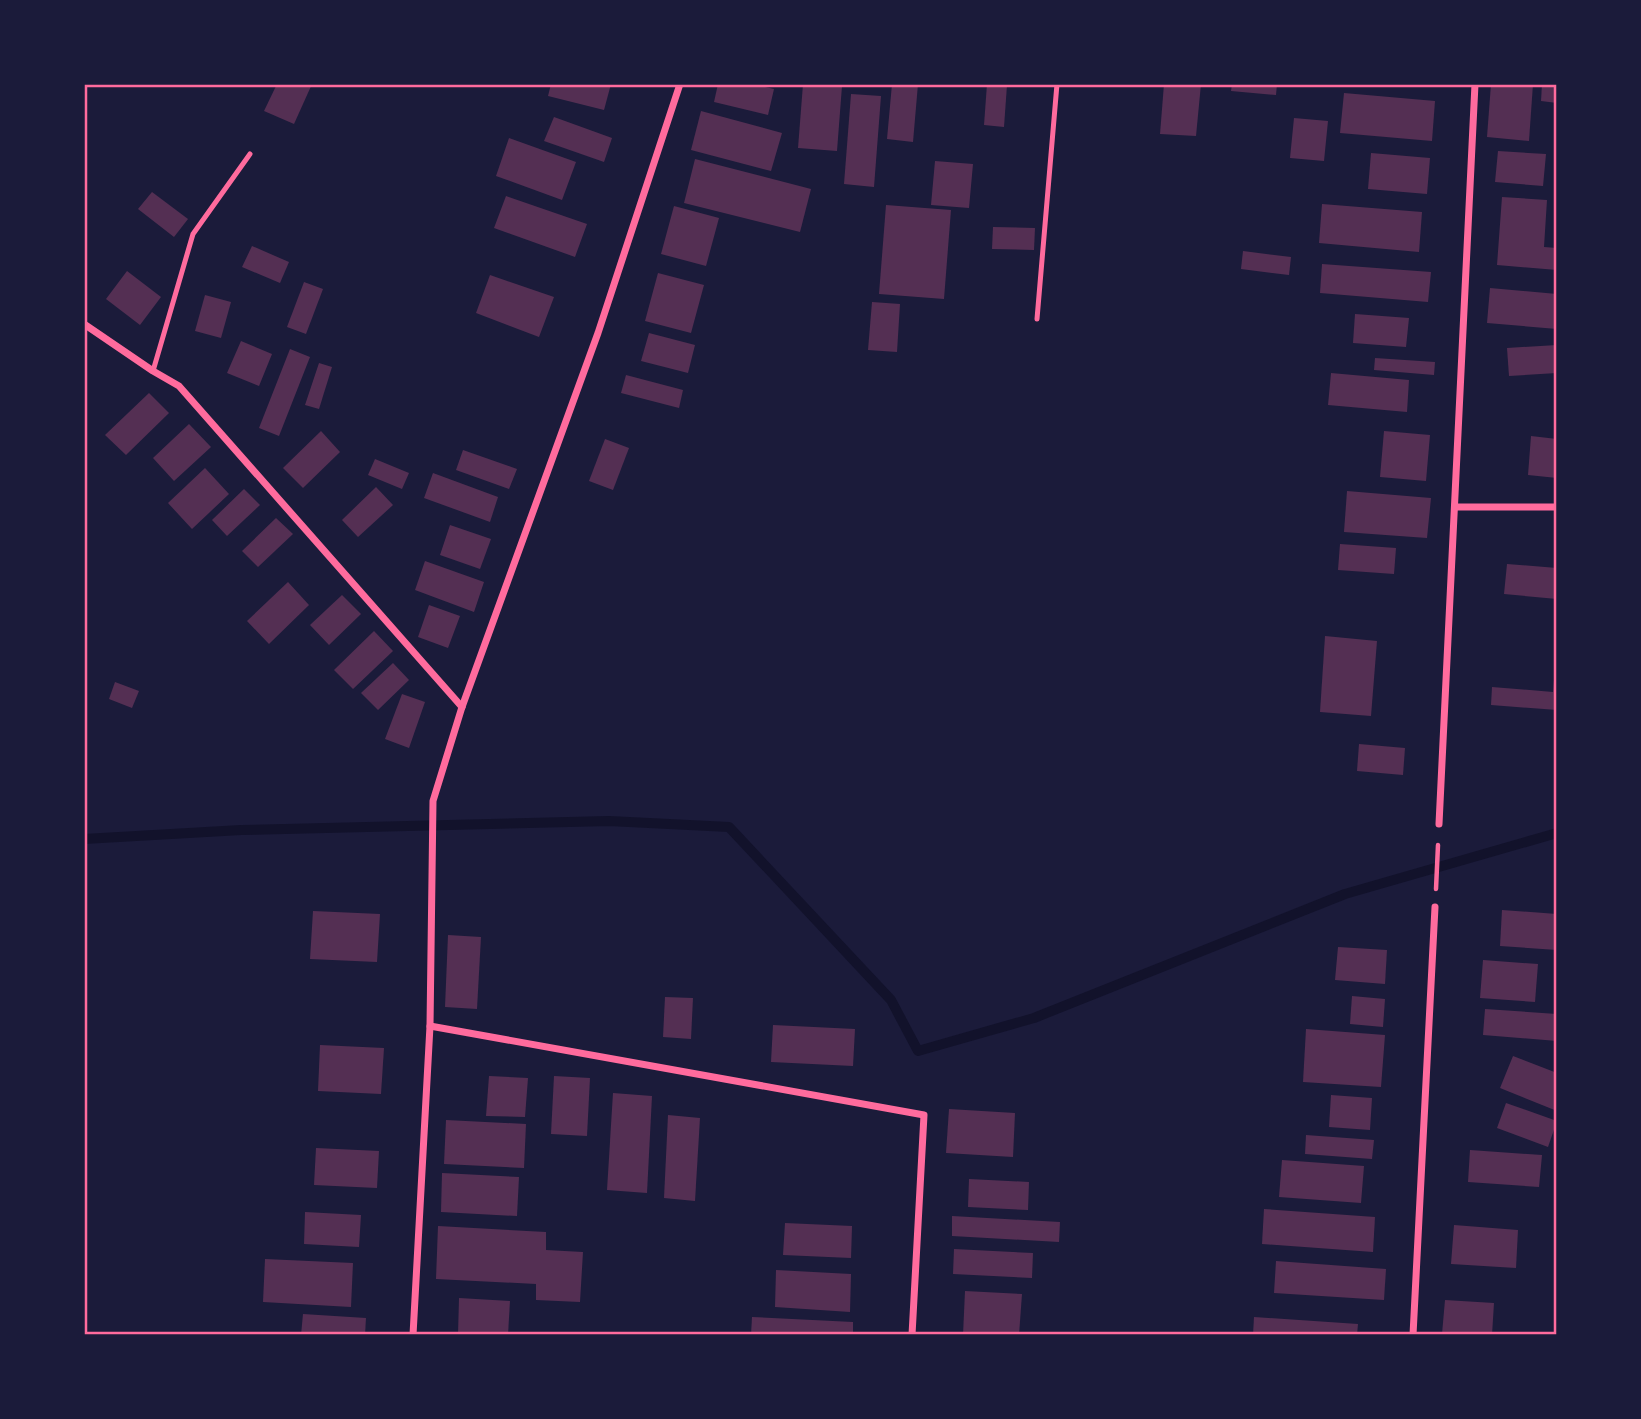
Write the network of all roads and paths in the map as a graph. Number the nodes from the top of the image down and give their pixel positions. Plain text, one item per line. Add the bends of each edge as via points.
1 (680, 84) edge
2 (1057, 84) edge
3 (1475, 84) edge
4 (250, 153) dead end
5 (1037, 319) dead end
6 (84, 324) edge
7 (153, 371) junction
8 (1557, 506) edge
9 (1455, 507) junction
10 (462, 707) junction
11 (1439, 824) joint
12 (1435, 907) joint
13 (430, 1026) junction
14 (412, 1335) edge
15 (912, 1335) edge
16 (1413, 1335) edge

1 - 10 street via 598,332
2 - 5 lane
3 - 9 street
4 - 7 lane via 193,234
6 - 7 street
7 - 10 street via 179,386
8 - 9 street
9 - 11 street
10 - 13 street via 433,801
11 - 12 path
12 - 16 street
13 - 14 street
13 - 15 street via 924,1115

